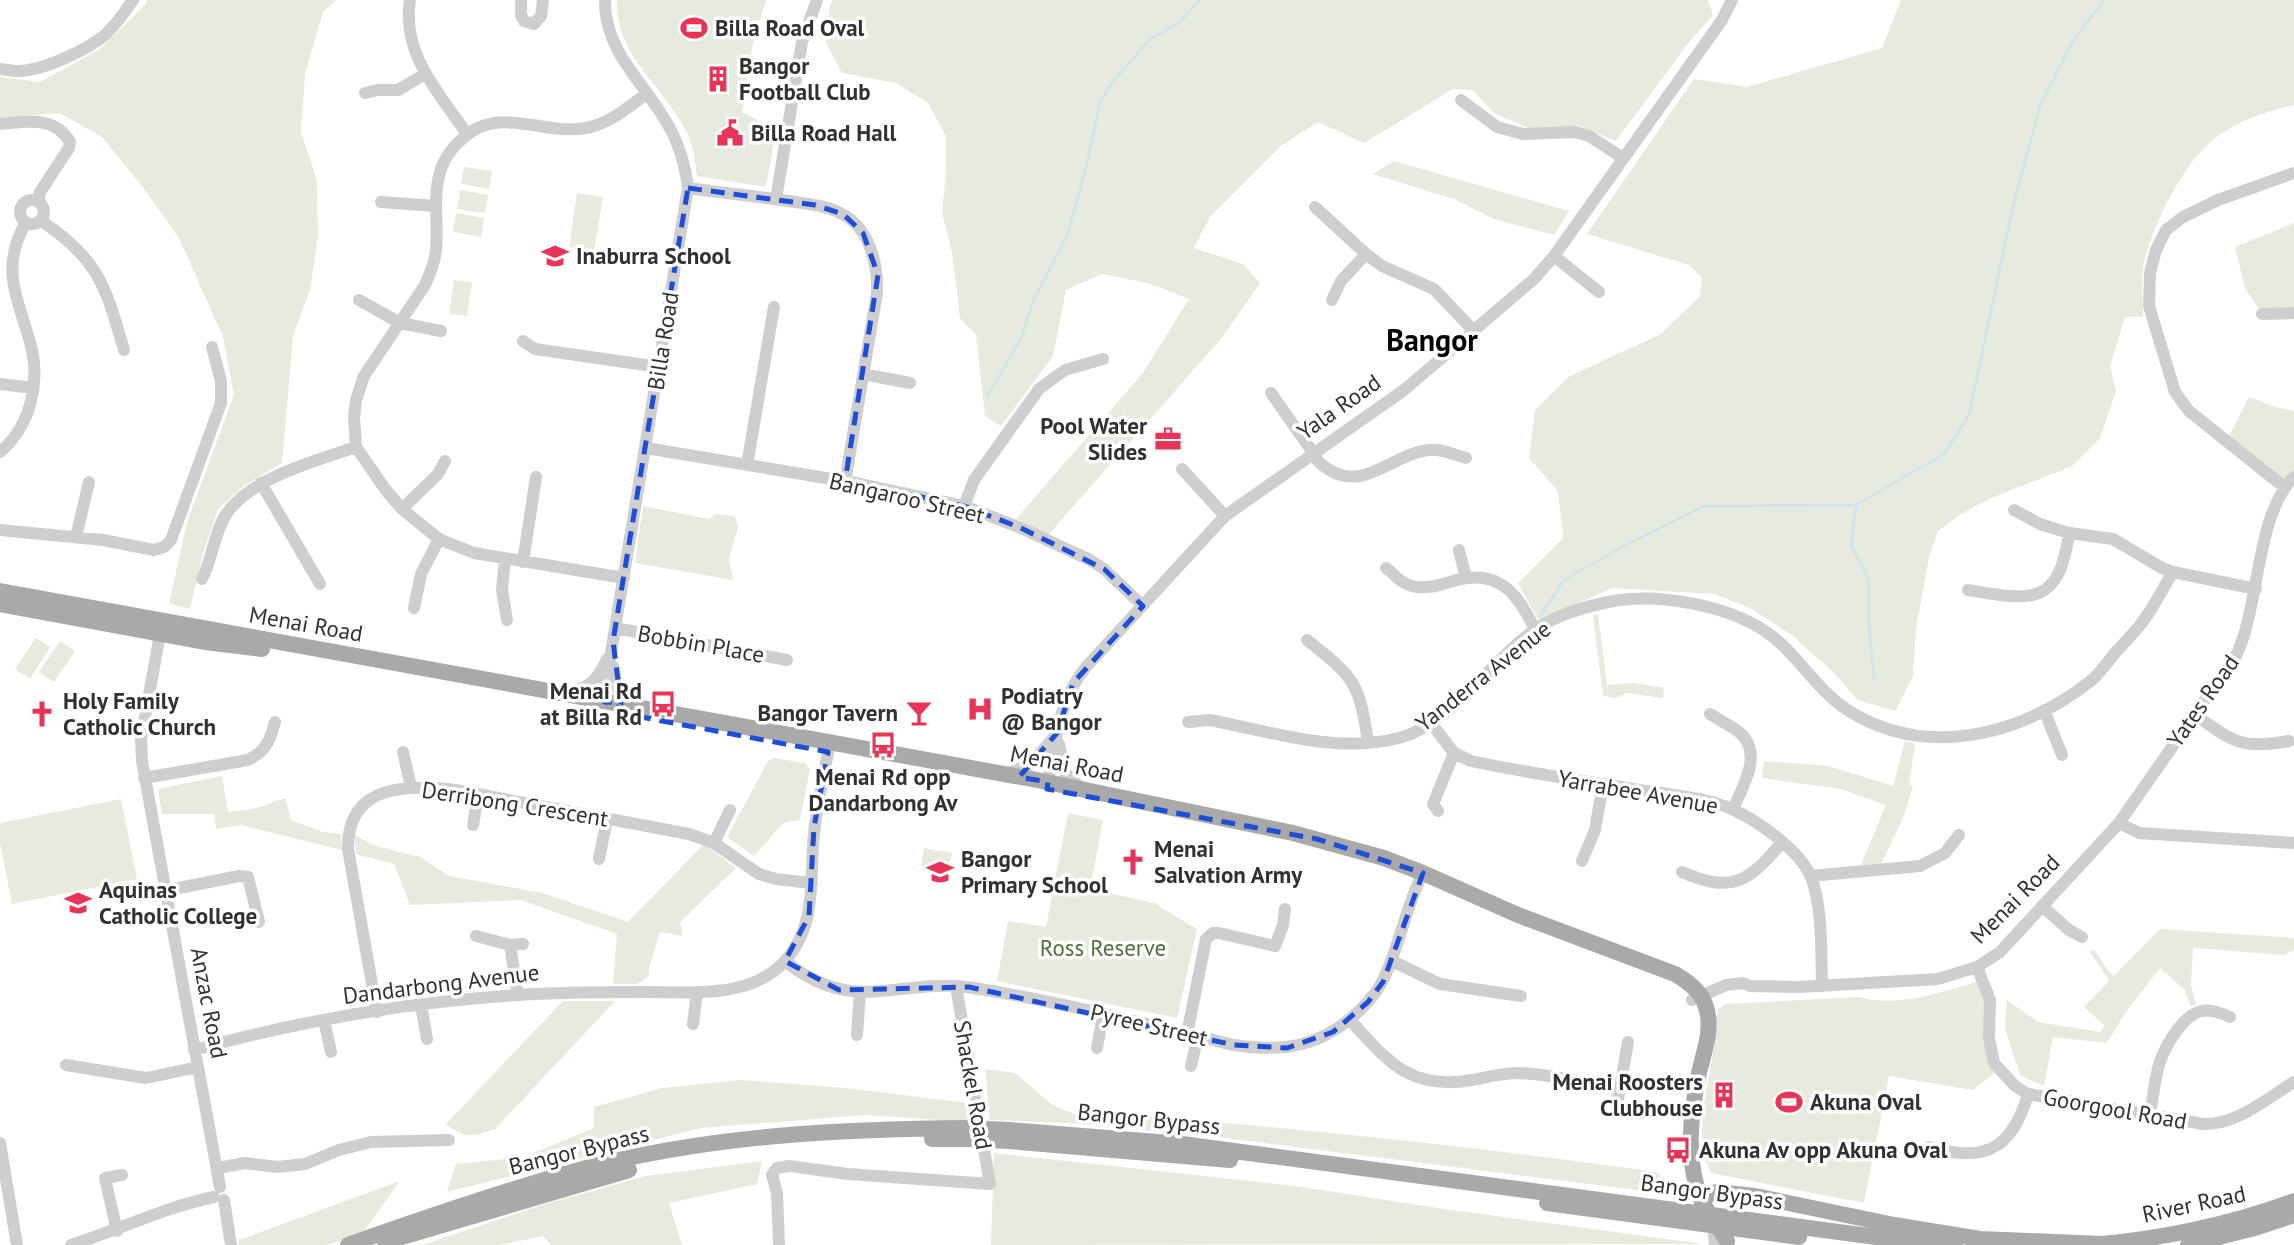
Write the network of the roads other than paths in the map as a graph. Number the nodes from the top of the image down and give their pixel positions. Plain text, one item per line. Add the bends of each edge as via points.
1 (133, 0) edge
2 (410, 0) edge
3 (521, 0) edge
4 (543, 0) edge
5 (605, 0) edge
6 (817, 0) edge
7 (1732, 0) edge
8 (0, 69) edge
9 (425, 74) junction
10 (366, 93) dead end
11 (646, 94) junction
12 (1461, 100) dead end
13 (0, 124) edge
14 (467, 134) junction
15 (1623, 158) junction
16 (2294, 173) edge
17 (688, 188) junction
18 (776, 199) junction
19 (38, 202) junction
20 (382, 202) dead end
21 (436, 206) junction
22 (1315, 207) dead end
23 (40, 220) junction
24 (26, 222) junction
25 (1366, 254) junction
26 (1554, 257) junction
27 (1599, 292) dead end
28 (359, 300) dead end
29 (1332, 300) dead end
30 (774, 307) dead end
31 (2294, 313) edge
32 (2262, 314) dead end
33 (400, 323) junction
34 (441, 331) dead end
35 (1474, 331) junction
36 (523, 341) dead end
37 (212, 347) dead end
38 (124, 350) dead end
39 (1104, 359) dead end
40 (659, 367) junction
41 (863, 374) junction
42 (911, 383) dead end
43 (0, 384) edge
44 (33, 388) junction
45 (1272, 393) dead end
46 (356, 447) junction
47 (646, 448) junction
48 (0, 452) edge
49 (1314, 454) junction
50 (1466, 458) dead end
51 (445, 461) dead end
52 (747, 465) junction
53 (1182, 469) dead end
54 (536, 477) dead end
55 (89, 482) dead end
56 (845, 482) junction
57 (2289, 482) edge
58 (261, 483) junction
59 (964, 506) junction
60 (402, 509) junction
61 (2014, 510) dead end
62 (1225, 516) junction
63 (0, 530) edge
64 (2069, 533) junction
65 (76, 537) junction
66 (439, 539) junction
67 (1459, 550) dead end
68 (505, 559) junction
69 (523, 562) junction
70 (1386, 568) dead end
71 (2173, 572) junction
72 (624, 578) junction
73 (1466, 578) junction
74 (202, 579) dead end
75 (320, 584) dead end
76 (2256, 589) junction
77 (1968, 590) dead end
78 (0, 591) edge
79 (0, 604) edge
80 (1143, 606) junction
81 (414, 608) dead end
82 (507, 620) dead end
83 (162, 628) junction
84 (1535, 629) junction
85 (614, 635) junction
86 (1307, 640) dead end
87 (787, 660) dead end
88 (539, 689) junction
89 (604, 701) junction
90 (571, 703) junction
91 (2044, 710) junction
92 (637, 712) junction
93 (1710, 714) dead end
94 (2194, 714) junction
95 (275, 722) dead end
96 (1188, 722) dead end
97 (1431, 723) junction
98 (1057, 733) junction
99 (2289, 741) dead end
100 (1368, 742) junction
101 (828, 747) junction
102 (403, 752) dead end
103 (1454, 753) junction
104 (2062, 755) dead end
105 (999, 774) junction
106 (144, 778) junction
107 (1603, 784) junction
108 (1047, 786) junction
109 (411, 787) junction
110 (1083, 789) junction
111 (478, 795) junction
112 (1733, 809) junction
113 (730, 810) dead end
114 (1438, 811) dead end
115 (607, 820) junction
116 (2119, 823) junction
117 (473, 825) dead end
118 (1273, 829) junction
119 (1959, 835) dead end
120 (1782, 842) junction
121 (714, 843) junction
122 (2294, 843) edge
123 (599, 859) dead end
124 (1582, 861) dead end
125 (1682, 872) dead end
126 (1423, 873) junction
127 (1810, 876) junction
128 (812, 883) junction
129 (164, 891) junction
130 (2042, 906) junction
131 (1285, 909) dead end
132 (259, 922) dead end
133 (477, 936) dead end
134 (2082, 937) dead end
135 (785, 961) junction
136 (1392, 961) junction
137 (1977, 967) junction
138 (956, 986) junction
139 (1822, 986) junction
140 (697, 992) junction
141 (860, 993) junction
142 (517, 995) junction
143 (1521, 996) dead end
144 (1698, 1001) junction
145 (421, 1005) junction
146 (377, 1012) junction
147 (1103, 1015) junction
148 (2230, 1017) dead end
149 (324, 1020) junction
150 (1350, 1020) junction
151 (693, 1024) dead end
152 (857, 1035) dead end
153 (1193, 1035) junction
154 (428, 1039) dead end
155 (1628, 1042) dead end
156 (1097, 1048) dead end
157 (194, 1050) junction
158 (331, 1052) dead end
159 (66, 1065) dead end
160 (1191, 1066) dead end
161 (198, 1067) junction
162 (2294, 1082) edge
163 (1620, 1090) junction
164 (2028, 1094) junction
165 (1617, 1105) dead end
166 (2150, 1116) junction
167 (971, 1134) junction
168 (1009, 1135) junction
169 (449, 1140) dead end
170 (0, 1143) edge
171 (1691, 1143) junction
172 (1929, 1147) dead end
173 (218, 1168) junction
174 (122, 1175) dead end
175 (220, 1194) junction
176 (1755, 1196) junction
177 (2294, 1201) edge
178 (1700, 1202) junction
179 (2294, 1215) edge
180 (117, 1231) junction
181 (1721, 1241) edge
182 (2095, 1244) edge
183 (17, 1245) edge
184 (71, 1245) edge
185 (231, 1245) edge
186 (348, 1245) edge
187 (377, 1245) edge
188 (779, 1245) edge
189 (1856, 1245) edge
190 (1955, 1245) edge
191 (2188, 1245) edge

1 - 8 street via 105,35 85,48 30,70
2 - 9 street via 411,40
3 - 4 street via 521,15 534,23 541,16
5 - 11 street, Billa Road via 609,34
6 - 18 street via 802,42
7 - 15 street, Yala Road
9 - 10 street via 395,91
9 - 14 street
11 - 14 street via 622,112 587,128 502,121
11 - 17 street, Billa Road via 674,135
12 - 15 street via 1497,127 1523,134 1575,132
13 - 19 street via 36,121 52,125 70,142
14 - 21 street via 443,164
15 - 26 street, Yala Road
16 - 57 street, Yates Road via 2218,200 2166,230 2150,273 2149,306 2175,393 2189,411
17 - 18 street
17 - 40 street, Billa Road
18 - 41 street via 843,214 863,233 875,257 877,293
19 - 23 street via 44,210
19 - 24 street via 21,206
20 - 21 street
21 - 33 street via 432,270
22 - 25 street
23 - 24 street
23 - 38 street via 90,261 107,295
24 - 44 street via 14,244 11,270 33,357
25 - 29 street via 1341,281
25 - 35 street via 1434,289
26 - 27 street
26 - 35 street, Yala Road
28 - 33 street
30 - 52 street
31 - 32 street
33 - 34 street
33 - 46 street via 359,388
35 - 49 street, Yala Road via 1404,390
36 - 40 street via 535,349
37 - 65 street via 221,403 171,540 154,550
39 - 59 street via 1048,380 974,480
40 - 47 street, Billa Road
41 - 42 street
41 - 56 street
43 - 44 street
44 - 48 street via 16,437
45 - 49 street
46 - 58 street
46 - 60 street
47 - 52 street, Bangaroo Street
47 - 72 street, Billa Road
49 - 50 street via 1337,475 1360,477 1415,452 1432,449
49 - 62 street, Yala Road
51 - 60 street via 433,480
52 - 56 street, Bangaroo Street
53 - 62 street
54 - 69 street
55 - 65 street
56 - 59 street, Bangaroo Street
57 - 76 street, Yates Road via 2273,508
58 - 74 street via 227,513
58 - 75 street
59 - 80 street, Bangaroo Street via 1090,560
60 - 66 street
61 - 64 street
62 - 80 street, Yala Road
63 - 65 street
64 - 71 street via 2113,539
64 - 77 street via 2065,561 2052,586 2031,596
66 - 68 street
66 - 81 street via 421,574
67 - 73 street
68 - 69 street
68 - 82 street via 502,590
69 - 72 street
70 - 73 street via 1404,583 1425,588
71 - 76 street
71 - 91 street, Yanderra Avenue via 2144,621 2093,679
72 - 85 street, Billa Road
73 - 84 street via 1502,583 1515,594
76 - 94 street, Yates Road via 2237,654
78 - 83 main road, Menai Road
79 - 83 main road, Menai Road
80 - 98 street, Yala Road via 1073,683
83 - 88 main road, Menai Road
83 - 90 main road, Menai Road
83 - 106 street, Anzac Road via 141,739
84 - 91 street, Yanderra Avenue via 1595,605 1677,600 1720,610 1765,632 1847,709 1910,734 1969,737 1994,732
84 - 97 street, Yanderra Avenue
85 - 87 street, Bobbin Place
85 - 88 street via 601,671 589,685 576,691
85 - 89 street, Billa Road
85 - 92 street via 616,684
86 - 100 street via 1341,667 1354,684 1363,706
88 - 89 main road, Menai Road
89 - 90 main road, Menai Road
89 - 92 main road, Menai Road via 614,709
90 - 92 main road, Menai Road
91 - 104 street
92 - 101 main road, Menai Road
93 - 112 street via 1740,733 1749,746 1752,760
94 - 99 street via 2239,743
94 - 116 street, Yates Road
95 - 106 street via 270,741 248,760
96 - 100 street, Yanderra Avenue via 1210,720 1334,743
97 - 100 street, Yanderra Avenue via 1400,737
97 - 103 street
98 - 105 street via 1031,764
98 - 108 street, Yala Road
98 - 110 street via 1065,773
101 - 105 main road, Menai Road
101 - 108 main road, Menai Road
101 - 128 street, Dandarbong Avenue via 814,827
102 - 109 street
103 - 107 street, Yarrabee Avenue via 1489,765
103 - 114 street via 1433,804
105 - 108 main road, Menai Road
106 - 129 street, Anzac Road
107 - 112 street, Yarrabee Avenue
107 - 124 street via 1595,830
108 - 110 main road, Menai Road
108 - 118 main road, Menai Road
109 - 111 street, Derribong Crescent
109 - 146 street, Derribong Crescent via 375,796 362,805 348,834
110 - 118 main road, Menai Road
111 - 115 street, Derribong Crescent
111 - 117 street
112 - 120 street, Yarrabee Avenue
113 - 121 street
115 - 121 street, Derribong Crescent via 670,829
115 - 123 street
116 - 122 street via 2138,833
116 - 130 street, Menai Road
118 - 126 main road, Menai Road via 1350,847
119 - 127 street via 1945,853 1920,866
120 - 125 street via 1747,877 1726,884
120 - 127 street, Yarrabee Avenue
121 - 128 street, Derribong Crescent via 759,874
126 - 136 street, Pyree Street
126 - 144 main road, Menai Road via 1518,915 1675,974 1691,985
127 - 139 street, Yarrabee Avenue via 1819,916
128 - 135 street, Dandarbong Avenue via 809,916
129 - 132 street via 248,877
129 - 157 street, Anzac Road
130 - 134 street
130 - 137 street, Menai Road via 2000,952
131 - 153 street via 1275,946 1219,933 1206,939
133 - 142 street via 517,944
135 - 140 street, Dandarbong Avenue via 753,984
135 - 141 street, Pyree Street via 819,983
136 - 143 street via 1440,984
136 - 150 street, Pyree Street via 1383,982
137 - 139 street, Menai Road via 1938,979
137 - 164 street, Goorgool Road via 1990,1000 1994,1063
138 - 141 street, Pyree Street
138 - 147 street, Pyree Street
138 - 188 street, Shackel Road via 990,1184 777,1168 772,1175
139 - 144 street, Menai Road via 1734,984
140 - 142 street, Dandarbong Avenue
140 - 151 street
141 - 152 street
142 - 145 street, Dandarbong Avenue
144 - 171 main road via 1708,1030
144 - 178 main road via 1698,1036 1683,1141 1686,1170
145 - 146 street, Dandarbong Avenue
145 - 154 street
146 - 149 street, Dandarbong Avenue
147 - 153 street, Pyree Street
147 - 156 street
148 - 166 street via 2205,1010 2187,1017 2162,1053
149 - 157 street, Dandarbong Avenue
149 - 158 street
150 - 153 street, Pyree Street via 1310,1042 1287,1048 1262,1049
150 - 163 street via 1386,1060 1425,1080 1449,1083 1522,1073
153 - 160 street
155 - 163 street
157 - 161 street, Anzac Road
159 - 161 street via 146,1078
161 - 173 street, Anzac Road
162 - 166 street, Goorgool Road via 2218,1124
163 - 165 street
164 - 166 street, Goorgool Road
164 - 172 street via 2018,1125 1988,1150 1967,1154
167 - 168 main road, Bangor Bypass, bridge
167 - 186 main road, Bangor Bypass via 890,1129 785,1135 682,1149 588,1168
167 - 187 main road, Bangor Bypass via 870,1138 696,1156 620,1171
168 - 189 main road, Bangor Bypass via 1241,1161
168 - 190 main road, Bangor Bypass via 1182,1144
169 - 173 street via 371,1142 305,1164 245,1163
170 - 183 street
171 - 176 main road via 1704,1178
171 - 178 main road
173 - 175 street, Anzac Road
174 - 180 street via 105,1178
175 - 180 street
175 - 185 street, Anzac Road
176 - 178 main road via 1714,1192
176 - 182 main road, River Road via 1958,1236
177 - 182 main road, River Road via 2205,1227
178 - 181 main road, bridge
179 - 191 main road, River Road
180 - 184 street

